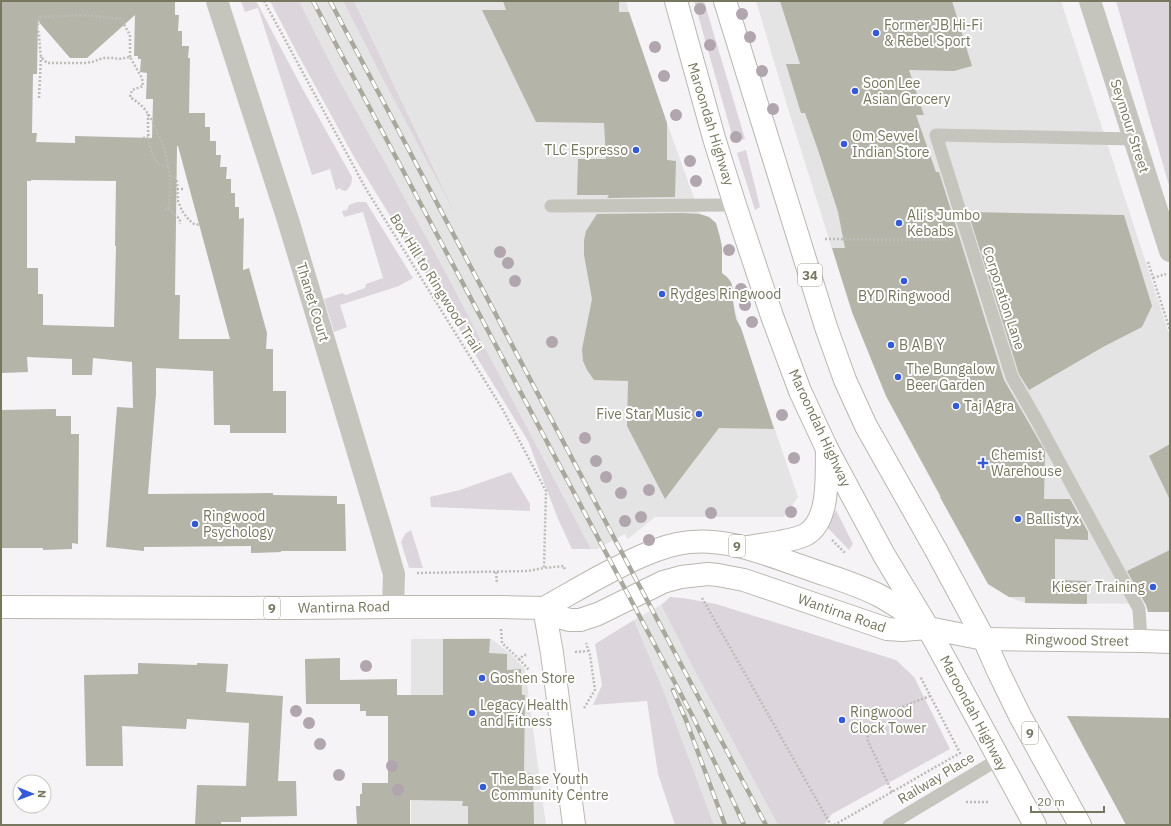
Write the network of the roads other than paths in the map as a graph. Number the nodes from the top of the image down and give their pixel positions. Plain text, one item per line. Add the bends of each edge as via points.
1 (217, 1) edge
2 (676, 1) edge
3 (725, 1) edge
4 (1090, 1) edge
5 (1134, 140) junction
6 (736, 205) junction
7 (551, 206) dead end
8 (1170, 251) edge
9 (827, 449) junction
10 (746, 548) junction
11 (1, 607) edge
12 (393, 607) junction
13 (544, 608) junction
14 (928, 628) junction
15 (984, 639) junction
16 (1141, 641) junction
17 (1170, 642) edge
18 (999, 759) junction
19 (574, 825) edge
20 (889, 825) edge
21 (1035, 825) edge
22 (1080, 825) edge

1 - 12 street, Thanet Court via 288,220 394,574
2 - 6 main road, Maroondah Highway via 714,138
3 - 15 main road, 34 via 826,327 845,380 866,426
4 - 5 street, Seymour Street
5 - 8 street, Seymour Street
5 - 16 lane, Corporation Lane via 936,135 1012,377 1139,608
6 - 7 lane
6 - 9 main road, Maroondah Highway via 772,316 800,391
9 - 10 main road via 823,510 812,529 796,538
9 - 14 main road, Maroondah Highway via 884,555
10 - 13 main road, Wantirna Road / 9 via 724,543 696,542 660,549 633,559
10 - 14 main road, Wantirna Road / 9 via 866,589 894,604
11 - 12 main road, Wantirna Road / 9
12 - 13 main road, Wantirna Road / 9
13 - 14 main road, Wantirna Road / 9 via 562,618 580,620 664,582 708,574 744,580 887,629
13 - 19 main road
14 - 15 main road, 9
14 - 18 main road, Maroondah Highway / 9
15 - 16 main road, Ringwood Street
15 - 22 main road, 9 via 1020,716
16 - 17 main road, Ringwood Street
18 - 20 lane, Railway Place
18 - 21 main road, Maroondah Highway / 9

